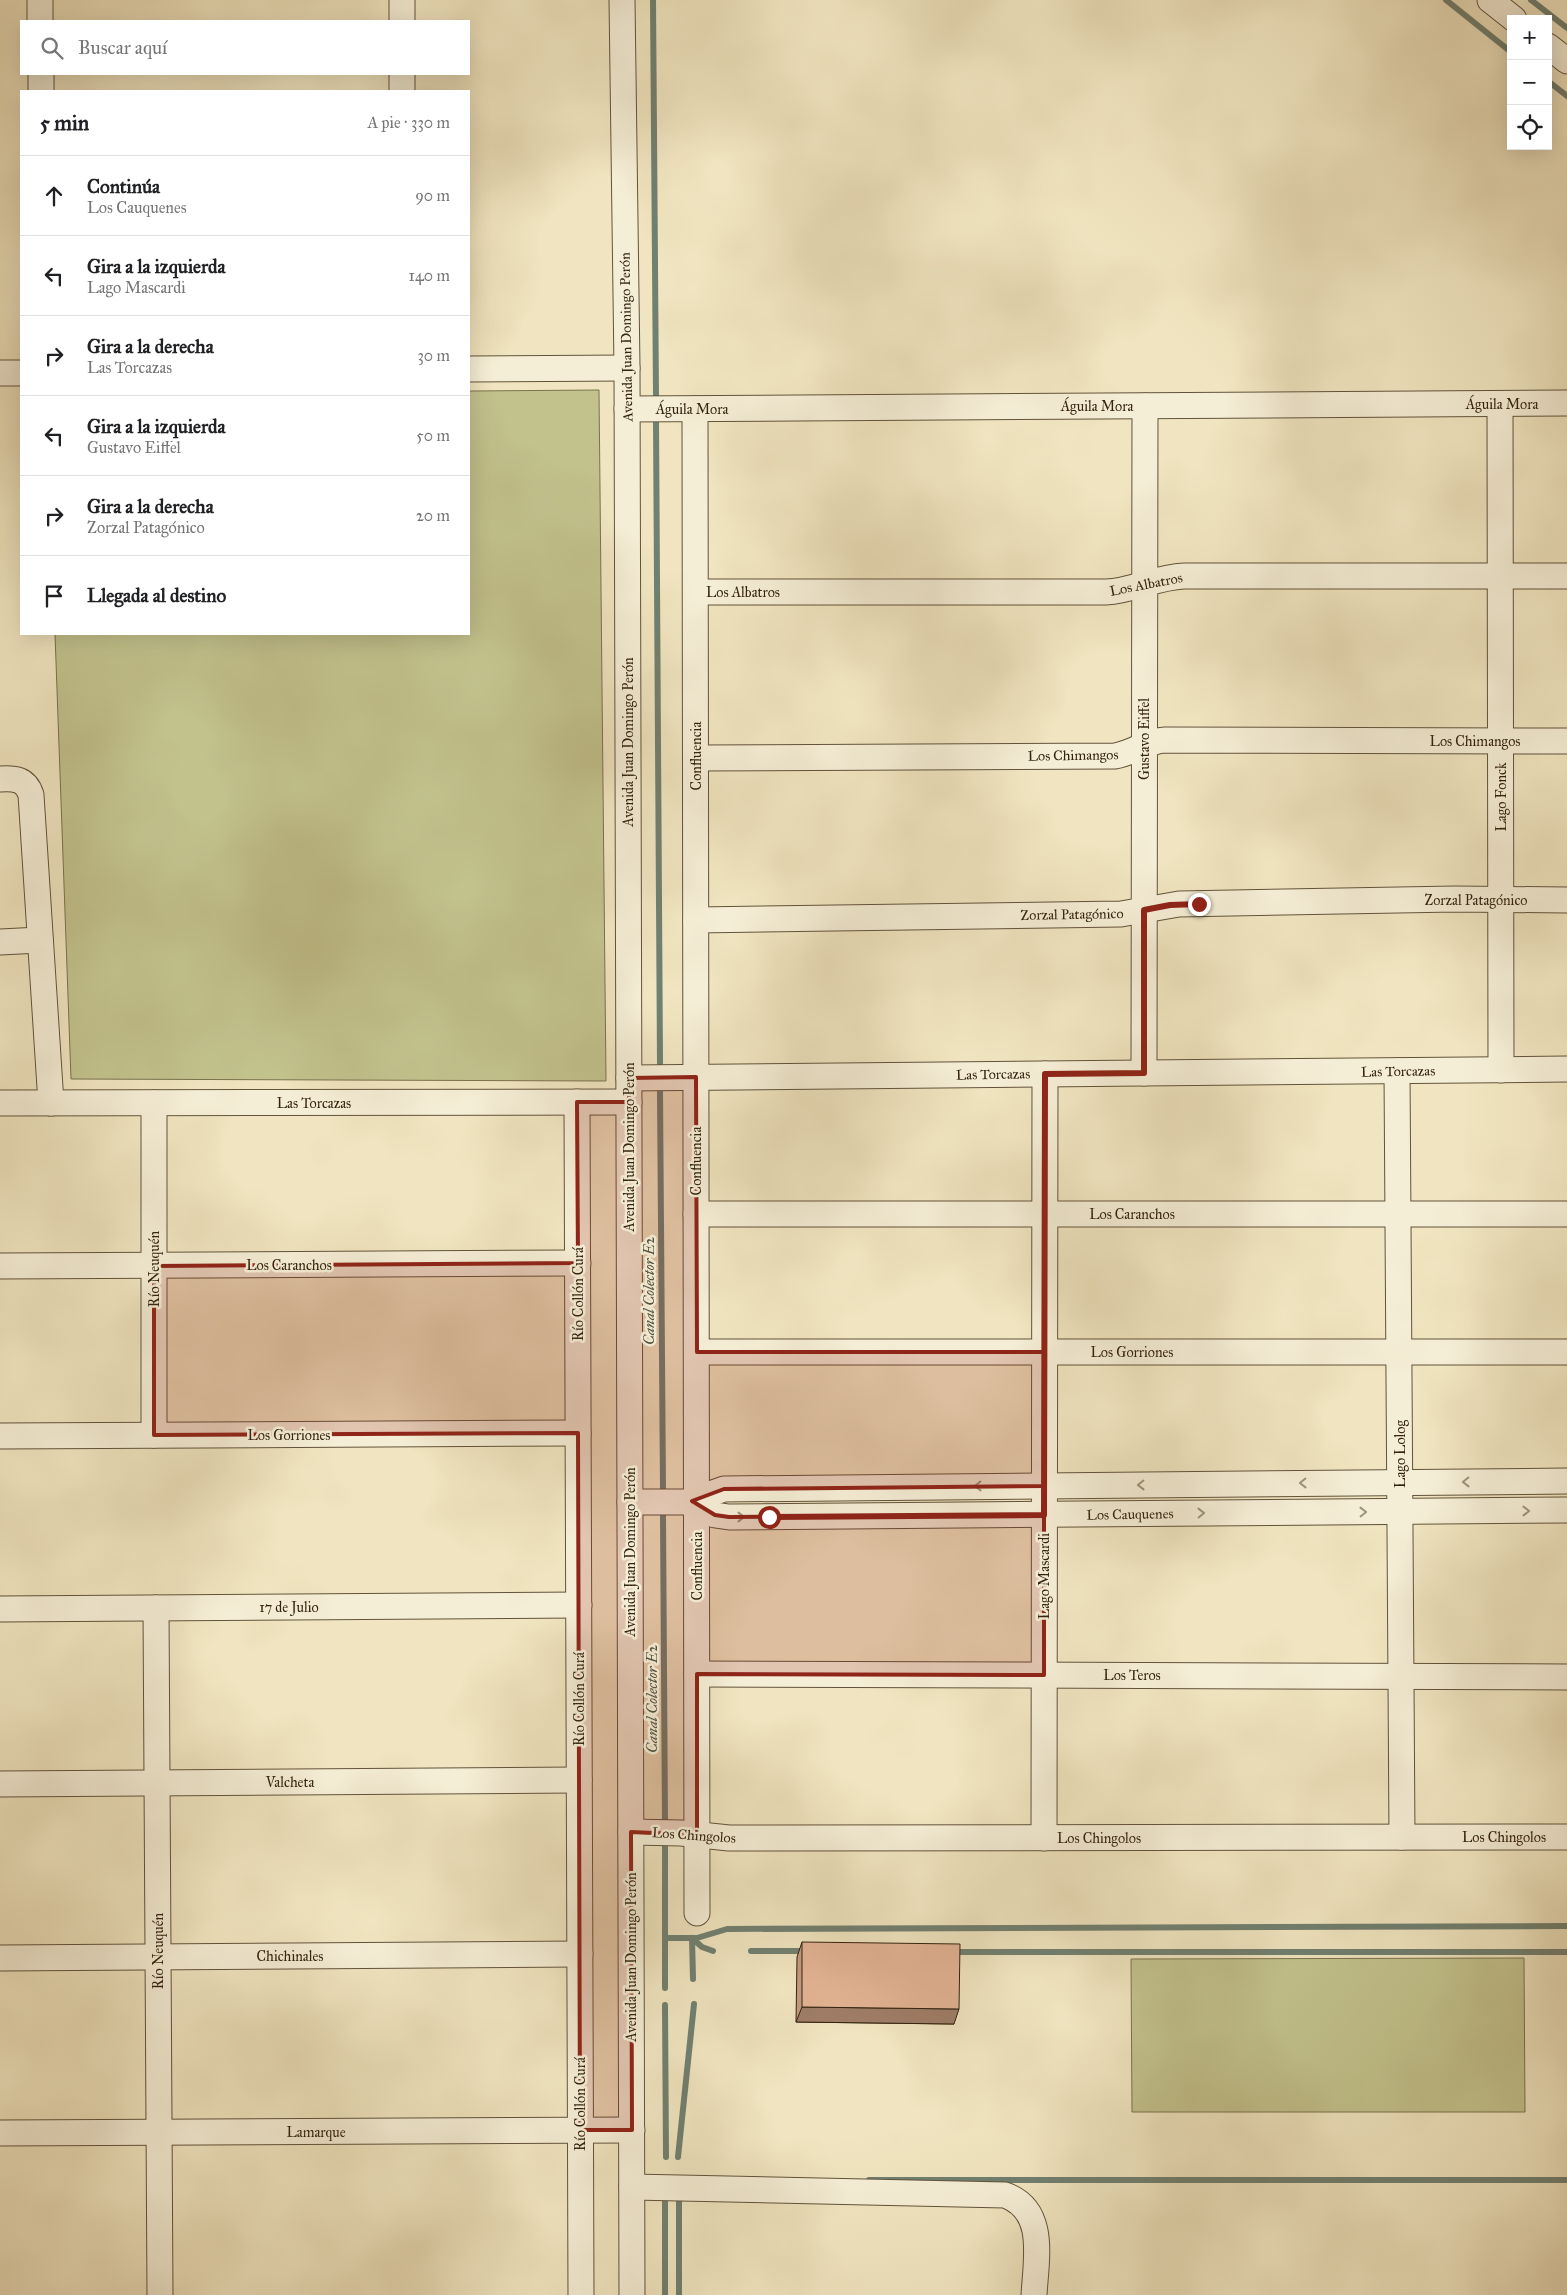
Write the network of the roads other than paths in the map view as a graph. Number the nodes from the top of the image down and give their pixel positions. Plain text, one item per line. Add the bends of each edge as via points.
1 (40, 0) edge
2 (402, 0) edge
3 (622, 0) edge
4 (1490, 0) edge
5 (1509, 15) edge
6 (40, 20) edge
7 (402, 20) edge
8 (1552, 49) edge
9 (1567, 61) edge
10 (41, 75) edge
11 (402, 75) edge
12 (41, 90) edge
13 (402, 90) edge
14 (627, 368) junction
15 (470, 369) edge
16 (0, 373) edge
17 (20, 373) edge
18 (1567, 403) edge
19 (1500, 404) junction
20 (1145, 406) junction
21 (627, 409) junction
22 (696, 409) junction
23 (1500, 576) junction
24 (1567, 576) edge
25 (1145, 584) junction
26 (696, 592) junction
27 (1500, 741) junction
28 (1567, 741) edge
29 (1144, 745) junction
30 (696, 758) junction
31 (0, 779) edge
32 (1500, 900) junction
33 (1567, 900) edge
34 (1144, 910) junction
35 (696, 920) junction
36 (40, 940) junction
37 (0, 942) edge
38 (1567, 1069) edge
39 (1501, 1070) junction
40 (1397, 1071) junction
41 (1144, 1073) junction
42 (1045, 1074) junction
43 (696, 1077) junction
44 (629, 1078) junction
45 (577, 1102) junction
46 (629, 1102) junction
47 (0, 1103) edge
48 (51, 1103) junction
49 (154, 1103) junction
50 (696, 1214) junction
51 (1045, 1214) junction
52 (1398, 1214) junction
53 (1567, 1214) edge
54 (578, 1264) junction
55 (0, 1266) edge
56 (154, 1266) junction
57 (697, 1352) junction
58 (1045, 1352) junction
59 (1399, 1352) junction
60 (1567, 1352) edge
61 (578, 1434) junction
62 (154, 1435) junction
63 (0, 1436) edge
64 (1567, 1481) edge
65 (1400, 1482) junction
66 (1044, 1486) junction
67 (630, 1502) junction
68 (697, 1502) junction
69 (1567, 1510) edge
70 (1400, 1512) junction
71 (1044, 1515) junction
72 (579, 1605) junction
73 (156, 1608) junction
74 (0, 1609) edge
75 (697, 1674) junction
76 (1044, 1675) junction
77 (1401, 1676) junction
78 (1567, 1677) edge
79 (579, 1780) junction
80 (157, 1783) junction
81 (0, 1784) edge
82 (631, 1832) junction
83 (697, 1835) junction
84 (1567, 1836) edge
85 (1402, 1837) junction
86 (1044, 1838) junction
87 (697, 1913) dead end
88 (580, 1954) junction
89 (158, 1957) junction
90 (0, 1958) edge
91 (580, 2130) junction
92 (632, 2130) junction
93 (0, 2133) edge
94 (159, 2133) junction
95 (632, 2187) junction
96 (160, 2295) edge
97 (581, 2295) edge
98 (632, 2295) edge
99 (1034, 2295) edge

1 - 6 street
2 - 7 street
3 - 14 street, Avenida Juan Domingo Perón
4 - 5 street
8 - 9 street
10 - 12 street
11 - 13 street
14 - 15 street
14 - 21 street, Avenida Juan Domingo Perón
16 - 17 street
18 - 19 street, Águila Mora
19 - 20 street, Águila Mora
19 - 23 street, Lago Fonck
20 - 22 street, Águila Mora
20 - 25 street, Gustavo Eiffel
21 - 22 street, Águila Mora
21 - 44 street, Avenida Juan Domingo Perón
22 - 26 street, Confluencia
23 - 24 street, Los Albatros
23 - 25 street, Los Albatros via 1184,576 1160,578
23 - 27 street, Lago Fonck
25 - 26 street, Los Albatros via 1106,592
25 - 29 street, Gustavo Eiffel
26 - 30 street, Confluencia
27 - 28 street, Los Chimangos
27 - 29 street, Los Chimangos via 1165,740
27 - 32 street, Lago Fonck
29 - 30 street, Los Chimangos via 1115,756
29 - 34 street, Gustavo Eiffel
30 - 35 street, Confluencia
31 - 36 street via 22,781 31,795
32 - 33 street, Zorzal Patagónico
32 - 34 street, Zorzal Patagónico via 1179,904
32 - 39 street, Lago Fonck
34 - 35 street, Zorzal Patagónico via 1121,914
34 - 41 street, Gustavo Eiffel
35 - 43 street, Confluencia
36 - 37 street
36 - 48 street
38 - 39 street, Las Torcazas
39 - 40 street, Las Torcazas
40 - 41 street, Las Torcazas
40 - 52 street, Lago Lolog
41 - 42 street, Las Torcazas
42 - 43 street, Las Torcazas
42 - 51 street, Lago Mascardi
43 - 44 street, Las Torcazas
43 - 50 street, Confluencia
44 - 46 street, Avenida Juan Domingo Perón
45 - 46 street, Las Torcazas
45 - 49 street, Las Torcazas
45 - 54 street, Río Collón Curá
46 - 67 street, Avenida Juan Domingo Perón
47 - 48 street, Las Torcazas
48 - 49 street, Las Torcazas
49 - 56 street, Río Neuquén
50 - 51 street, Los Caranchos
50 - 57 street, Confluencia
51 - 52 street, Los Caranchos
51 - 58 street, Lago Mascardi
52 - 53 street, Los Caranchos
52 - 59 street, Lago Lolog
54 - 56 street, Los Caranchos
54 - 61 street, Río Collón Curá
55 - 56 street, Los Caranchos
56 - 62 street, Río Neuquén
57 - 58 street, Los Gorriones
57 - 68 street, Confluencia
58 - 59 street, Los Gorriones
58 - 66 street, Lago Mascardi
59 - 60 street, Los Gorriones
59 - 65 street, Lago Lolog
61 - 62 street, Los Gorriones
61 - 72 street, Río Collón Curá
62 - 63 street, Los Gorriones
64 -> 65 street, Los Cauquenes
65 -> 66 street, Los Cauquenes
65 - 70 street, Lago Lolog
66 -> 68 street, Los Cauquenes via 724,1489 707,1494
66 - 71 street, Lago Mascardi
67 - 68 street, Los Cauquenes
67 - 82 street, Avenida Juan Domingo Perón
68 -> 71 street, Los Cauquenes via 715,1515 730,1517
68 - 75 street, Confluencia
70 -> 69 street, Los Cauquenes
71 -> 70 street, Los Cauquenes
70 - 77 street, Lago Lolog
71 - 76 street, Lago Mascardi
72 - 73 street, 17 de Julio
72 - 79 street, Río Collón Curá
73 - 74 street, 17 de Julio
73 - 80 street, Río Neuquén
75 - 76 street, Los Teros
75 - 83 street, Confluencia
76 - 77 street, Los Teros
76 - 86 street, Lago Mascardi
77 - 78 street, Los Teros
77 - 85 street, Lago Lolog
79 - 80 street, Valcheta
79 - 88 street, Río Collón Curá
80 - 81 street, Valcheta
80 - 89 street, Río Neuquén
82 - 83 street, Los Chingolos
82 - 92 street, Avenida Juan Domingo Perón
83 - 86 street, Los Chingolos via 729,1838
83 - 87 street, Confluencia
84 - 85 street, Los Chingolos
85 - 86 street, Los Chingolos
88 - 89 street, Chichinales
88 - 91 street, Río Collón Curá
89 - 90 street, Chichinales
89 - 94 street, Río Neuquén
91 - 92 street, Lamarque
91 - 94 street, Lamarque
91 - 97 street, Río Collón Curá
92 - 95 street, Avenida Juan Domingo Perón
93 - 94 street, Lamarque
94 - 96 street, Río Neuquén
95 - 98 street, Avenida Juan Domingo Perón
95 - 99 street via 1005,2195 1025,2207 1035,2227

